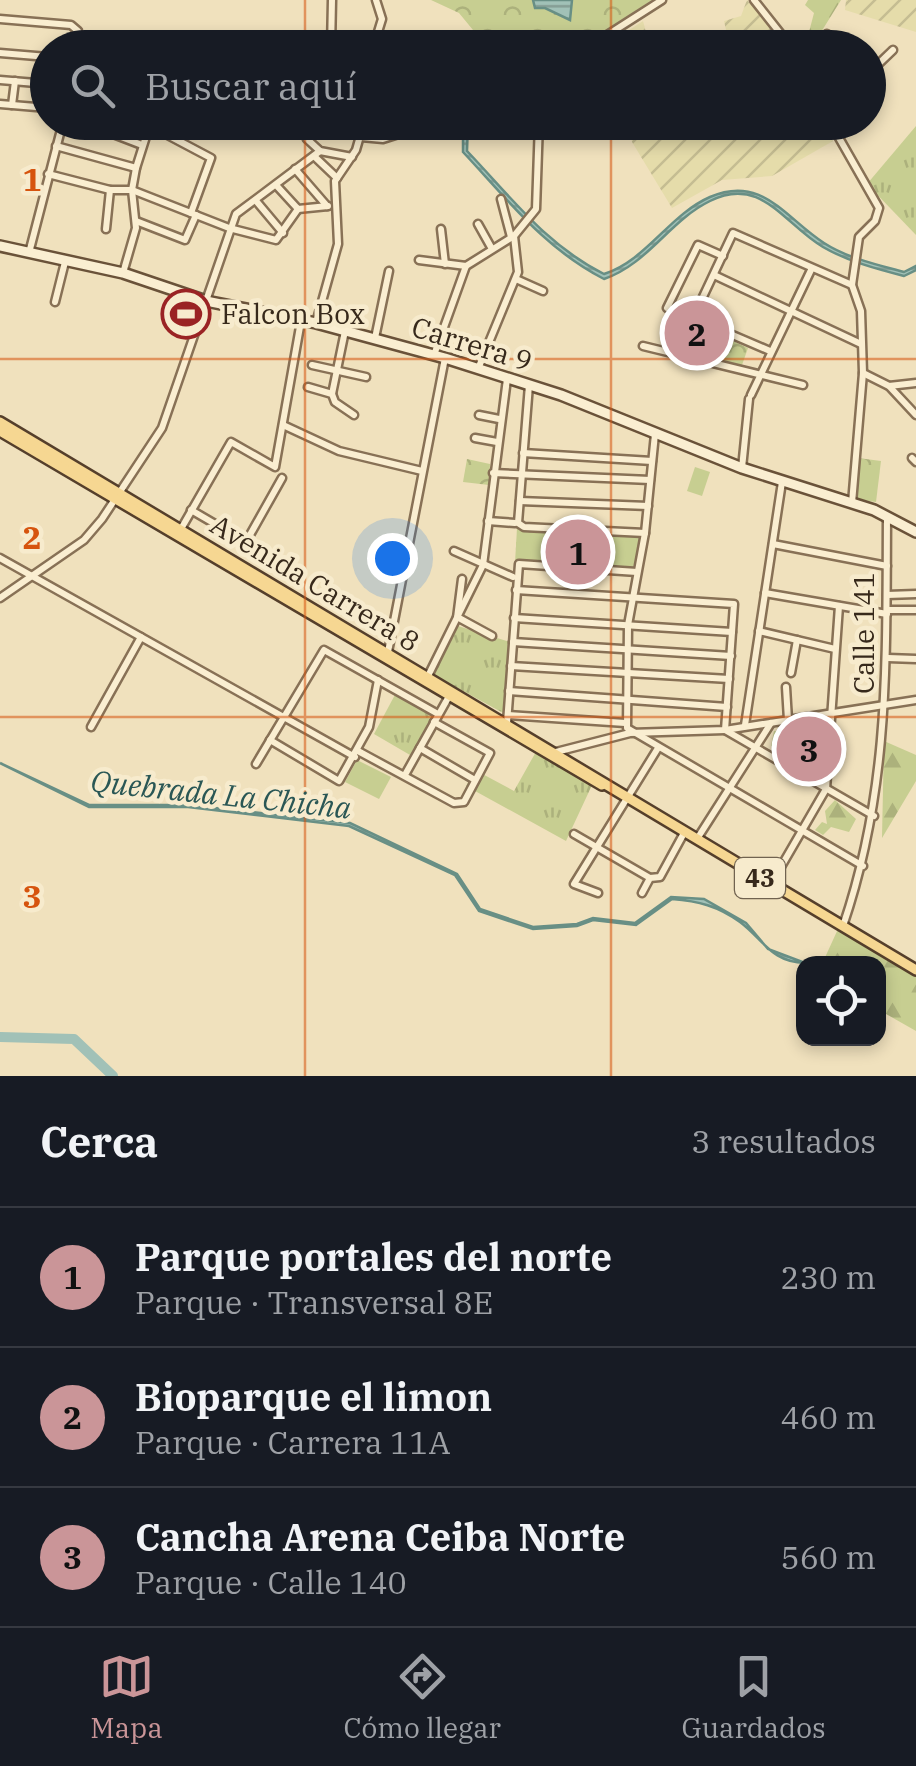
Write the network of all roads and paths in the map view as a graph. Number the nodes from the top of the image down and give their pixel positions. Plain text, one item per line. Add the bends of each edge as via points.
1 (332, 0) edge
2 (376, 0) edge
3 (662, 0) edge
4 (754, 0) edge
5 (0, 19) edge
6 (76, 30) edge
7 (331, 30) edge
8 (379, 30) edge
9 (615, 30) edge
10 (778, 30) edge
11 (892, 50) dead end
12 (0, 53) edge
13 (30, 56) edge
14 (886, 56) edge
15 (0, 80) edge
16 (14, 81) junction
17 (30, 82) edge
18 (0, 104) edge
19 (12, 105) junction
20 (30, 106) edge
21 (58, 140) edge
22 (129, 140) edge
23 (143, 140) edge
24 (176, 140) edge
25 (307, 140) edge
26 (359, 140) edge
27 (538, 140) edge
28 (840, 140) edge
29 (142, 145) junction
30 (56, 146) junction
31 (317, 154) junction
32 (352, 157) junction
33 (136, 168) junction
34 (295, 169) junction
35 (48, 174) junction
36 (337, 178) junction
37 (276, 185) junction
38 (110, 190) junction
39 (132, 190) junction
40 (501, 198) dead end
41 (257, 202) junction
42 (328, 206) junction
43 (298, 208) junction
44 (193, 214) junction
45 (335, 214) junction
46 (136, 221) junction
47 (478, 224) dead end
48 (229, 228) junction
49 (106, 230) dead end
50 (441, 230) dead end
51 (284, 233) junction
52 (513, 236) junction
53 (0, 246) edge
54 (492, 248) junction
55 (29, 253) junction
56 (722, 256) junction
57 (420, 260) dead end
58 (64, 262) junction
59 (446, 264) junction
60 (466, 266) junction
61 (812, 270) junction
62 (389, 271) dead end
63 (123, 272) junction
64 (714, 275) junction
65 (516, 279) junction
66 (852, 285) junction
67 (543, 292) dead end
68 (55, 302) dead end
69 (206, 302) junction
70 (667, 308) dead end
71 (791, 311) junction
72 (301, 321) junction
73 (316, 324) junction
74 (345, 331) junction
75 (376, 338) junction
76 (861, 344) junction
77 (643, 346) dead end
78 (770, 351) junction
79 (439, 356) junction
80 (312, 365) dead end
81 (478, 369) junction
82 (337, 370) junction
83 (863, 373) junction
84 (760, 374) junction
85 (366, 378) dead end
86 (508, 379) junction
87 (916, 384) edge
88 (529, 385) junction
89 (803, 385) dead end
90 (889, 386) junction
91 (308, 387) dead end
92 (332, 394) junction
93 (354, 415) dead end
94 (479, 415) dead end
95 (916, 415) edge
96 (500, 419) junction
97 (0, 422) edge
98 (283, 425) junction
99 (0, 431) edge
100 (655, 434) junction
101 (475, 438) dead end
102 (497, 442) junction
103 (522, 453) junction
104 (652, 461) junction
105 (742, 468) junction
106 (422, 471) junction
107 (493, 473) junction
108 (520, 477) junction
109 (282, 478) dead end
110 (650, 480) junction
111 (782, 482) junction
112 (117, 496) junction
113 (520, 501) junction
114 (852, 503) junction
115 (648, 506) junction
116 (191, 510) junction
117 (887, 516) junction
118 (488, 522) junction
119 (514, 523) dead end
120 (180, 529) junction
121 (916, 532) edge
122 (645, 534) junction
123 (772, 544) junction
124 (454, 551) dead end
125 (0, 558) edge
126 (482, 565) junction
127 (887, 566) junction
128 (636, 572) junction
129 (34, 577) junction
130 (514, 577) dead end
131 (462, 579) dead end
132 (516, 590) junction
133 (765, 593) junction
134 (916, 594) edge
135 (887, 595) junction
136 (632, 597) junction
137 (0, 598) edge
138 (838, 606) junction
139 (916, 610) edge
140 (887, 612) junction
141 (514, 618) junction
142 (458, 621) junction
143 (628, 625) junction
144 (732, 632) junction
145 (759, 632) junction
146 (492, 636) dead end
147 (141, 637) junction
148 (797, 640) junction
149 (513, 642) junction
150 (627, 649) junction
151 (835, 649) junction
152 (388, 652) junction
153 (731, 656) junction
154 (888, 658) junction
155 (916, 659) edge
156 (511, 666) junction
157 (628, 673) junction
158 (791, 673) dead end
159 (428, 676) junction
160 (729, 679) junction
161 (378, 680) junction
162 (786, 686) dead end
163 (509, 691) junction
164 (448, 698) junction
165 (626, 699) junction
166 (916, 700) edge
167 (728, 707) junction
168 (886, 707) junction
169 (832, 714) junction
170 (285, 715) junction
171 (436, 718) junction
172 (507, 719) junction
173 (788, 720) junction
174 (625, 722) junction
175 (771, 722) junction
176 (745, 726) junction
177 (91, 727) dead end
178 (725, 730) junction
179 (630, 733) junction
180 (270, 740) junction
181 (420, 748) junction
182 (658, 748) junction
183 (758, 750) junction
184 (556, 752) junction
185 (357, 754) junction
186 (256, 764) dead end
187 (406, 773) junction
188 (476, 780) junction
189 (605, 786) junction
190 (826, 789) junction
191 (730, 790) junction
192 (628, 799) junction
193 (874, 816) junction
194 (684, 832) junction
195 (802, 832) junction
196 (574, 834) dead end
197 (696, 840) junction
198 (596, 848) junction
199 (863, 866) junction
200 (650, 878) junction
201 (771, 884) junction
202 (598, 893) dead end
203 (642, 893) dead end
204 (843, 926) junction
205 (916, 970) edge

1 - 7 street
2 - 8 street
3 - 9 street
4 - 10 street
5 - 6 street
11 - 14 street
12 - 13 street
15 - 16 street
16 - 17 street
16 - 19 street
18 - 19 street
19 - 20 street
21 - 30 street
22 - 29 street
23 - 29 street
24 - 44 street via 209,157
25 - 31 street
26 - 32 street
27 - 52 street via 536,209
28 - 66 street via 879,208 859,237
29 - 33 street
30 - 33 street
30 - 35 street
31 - 32 street
31 - 34 street
31 - 36 street
32 - 36 street
33 - 39 street
34 - 37 street
34 - 42 street
35 - 38 street
35 - 55 street
36 - 45 street
37 - 41 street
37 - 43 street
38 - 39 street
38 - 49 street
39 - 44 street
39 - 46 street
40 - 52 street
41 - 48 street via 241,208
41 - 51 street
42 - 43 street
42 - 45 street
43 - 51 street
44 - 46 street via 185,240
44 - 48 street
45 - 73 street via 337,250
46 - 63 street
47 - 54 street
48 - 51 street via 276,240
48 - 69 street
50 - 59 street
52 - 54 street
52 - 65 street
53 - 55 street, Carrera 9
54 - 60 street
55 - 58 street, Carrera 9
56 - 61 street via 733,233
56 - 64 street
56 - 70 street via 698,245
57 - 59 street
58 - 63 street, Carrera 9
58 - 68 street
59 - 60 street
60 - 79 street
61 - 66 street
61 - 71 street
62 - 75 street
63 - 69 street, Carrera 9
64 - 71 street
64 - 78 street via 693,318
65 - 67 street
65 - 81 street
66 - 76 street
69 - 72 street, Carrera 9
69 - 112 street via 162,428
71 - 76 street
71 - 78 street
72 - 73 street, Carrera 9
72 - 98 street
73 - 74 street, Carrera 9
74 - 75 street, Carrera 9
74 - 82 street
75 - 79 street, Carrera 9
76 - 83 street
77 - 84 street
78 - 84 street
79 - 81 street, Carrera 9
79 - 106 street
80 - 82 street
81 - 86 street, Carrera 9
82 - 85 street
82 - 92 street
83 - 90 street
83 - 114 street
84 - 89 street
84 - 105 street via 750,397
86 - 88 street, Carrera 9
86 - 96 street
87 - 90 street
88 - 100 street, Carrera 9
88 - 103 street
90 - 95 street
91 - 92 street
92 - 93 street
94 - 96 street
96 - 102 street
97 - 112 main road, Avenida Carrera 8
98 - 106 street via 339,451
98 - 116 street via 275,467 229,443
99 - 112 main road, Avenida Carrera 8
100 - 104 street
100 - 105 street, Carrera 9
101 - 102 street
102 - 107 street
103 - 104 street
103 - 108 street
104 - 110 street
105 - 111 street, Carrera 9
106 - 152 street
107 - 108 street
107 - 118 street
108 - 110 street
108 - 113 street
109 - 116 street via 246,542
110 - 115 street
111 - 114 street, Carrera 9
111 - 123 street
112 - 120 main road, Avenida Carrera 8
112 - 129 street via 84,540
112 - 164 main road, Avenida Carrera 8
113 - 115 street
113 - 122 street via 518,523 524,527
114 - 117 street, Carrera 9
115 - 122 street
116 - 120 street
117 - 121 street, Carrera 9
117 - 127 street, Calle 141
118 - 119 street
118 - 126 street
120 - 152 main road, Avenida Carrera 8
122 - 128 street
123 - 127 street
123 - 133 street
124 - 126 street
125 - 129 street
126 - 130 street
126 - 142 street
127 - 135 street, Calle 141
128 - 132 street via 518,566
128 - 136 street
129 - 137 street
129 - 147 street
131 - 142 street
132 - 136 street
132 - 141 street
133 - 138 street
133 - 145 street
134 - 135 street
135 - 140 street, Calle 141
136 - 143 street
136 - 144 street via 734,604
138 - 140 street
138 - 151 street
139 - 140 street
140 - 154 street, Calle 141
141 - 143 street
141 - 149 street
142 - 146 street
142 - 159 street
143 - 144 street
143 - 150 street
144 - 153 street
145 - 148 street
145 - 176 street
147 - 170 street
147 - 177 street
148 - 151 street
148 - 158 street
149 - 150 street
149 - 156 street
150 - 153 street
150 - 157 street
151 - 169 street
152 - 159 main road, Avenida Carrera 8
153 - 160 street
154 - 155 street
154 - 168 street, Calle 141
156 - 157 street
156 - 163 street
157 - 160 street
157 - 165 street
159 - 172 main road, Avenida Carrera 8
160 - 167 street
161 - 170 street via 324,650
161 - 171 street
161 - 185 street
162 - 173 street
163 - 165 street
163 - 172 street
164 - 171 street
164 - 189 main road, Avenida Carrera 8
165 - 167 street
165 - 174 street
166 - 168 street
167 - 178 street
168 - 169 street
168 - 193 street, Calle 141
169 - 173 street
169 - 190 street
170 - 180 street
170 - 185 street
171 - 181 street
171 - 188 street via 490,753
172 - 174 street
172 - 184 main road, Avenida Carrera 8
173 - 175 street
174 - 179 street
175 - 176 street
175 - 183 street
176 - 178 street
178 - 179 street
178 - 183 street
179 - 182 street
179 - 184 street
180 - 185 street via 339,781
180 - 186 street
181 - 187 street
181 - 188 street
182 - 191 street
182 - 192 street
183 - 190 street
183 - 191 street
184 - 189 main road, Avenida Carrera 8
185 - 187 street
187 - 188 street via 454,802 464,802
189 - 192 main road, Avenida Carrera 8 / 43
190 - 193 street
190 - 195 street
191 - 195 street
191 - 197 street
192 - 194 main road, Avenida Carrera 8 / 43
192 - 198 street
193 - 199 street, Calle 141
194 - 197 main road, Avenida Carrera 8 / 43
194 - 200 street via 660,877
195 - 199 street
195 - 201 street
196 - 198 street
197 - 201 main road, Avenida Carrera 8 / 43
198 - 200 street
198 - 202 street via 574,884
199 - 204 street, Calle 141
200 - 203 street
201 - 204 main road, Avenida Carrera 8 / 43
204 - 205 main road, Avenida Carrera 8 / 43

